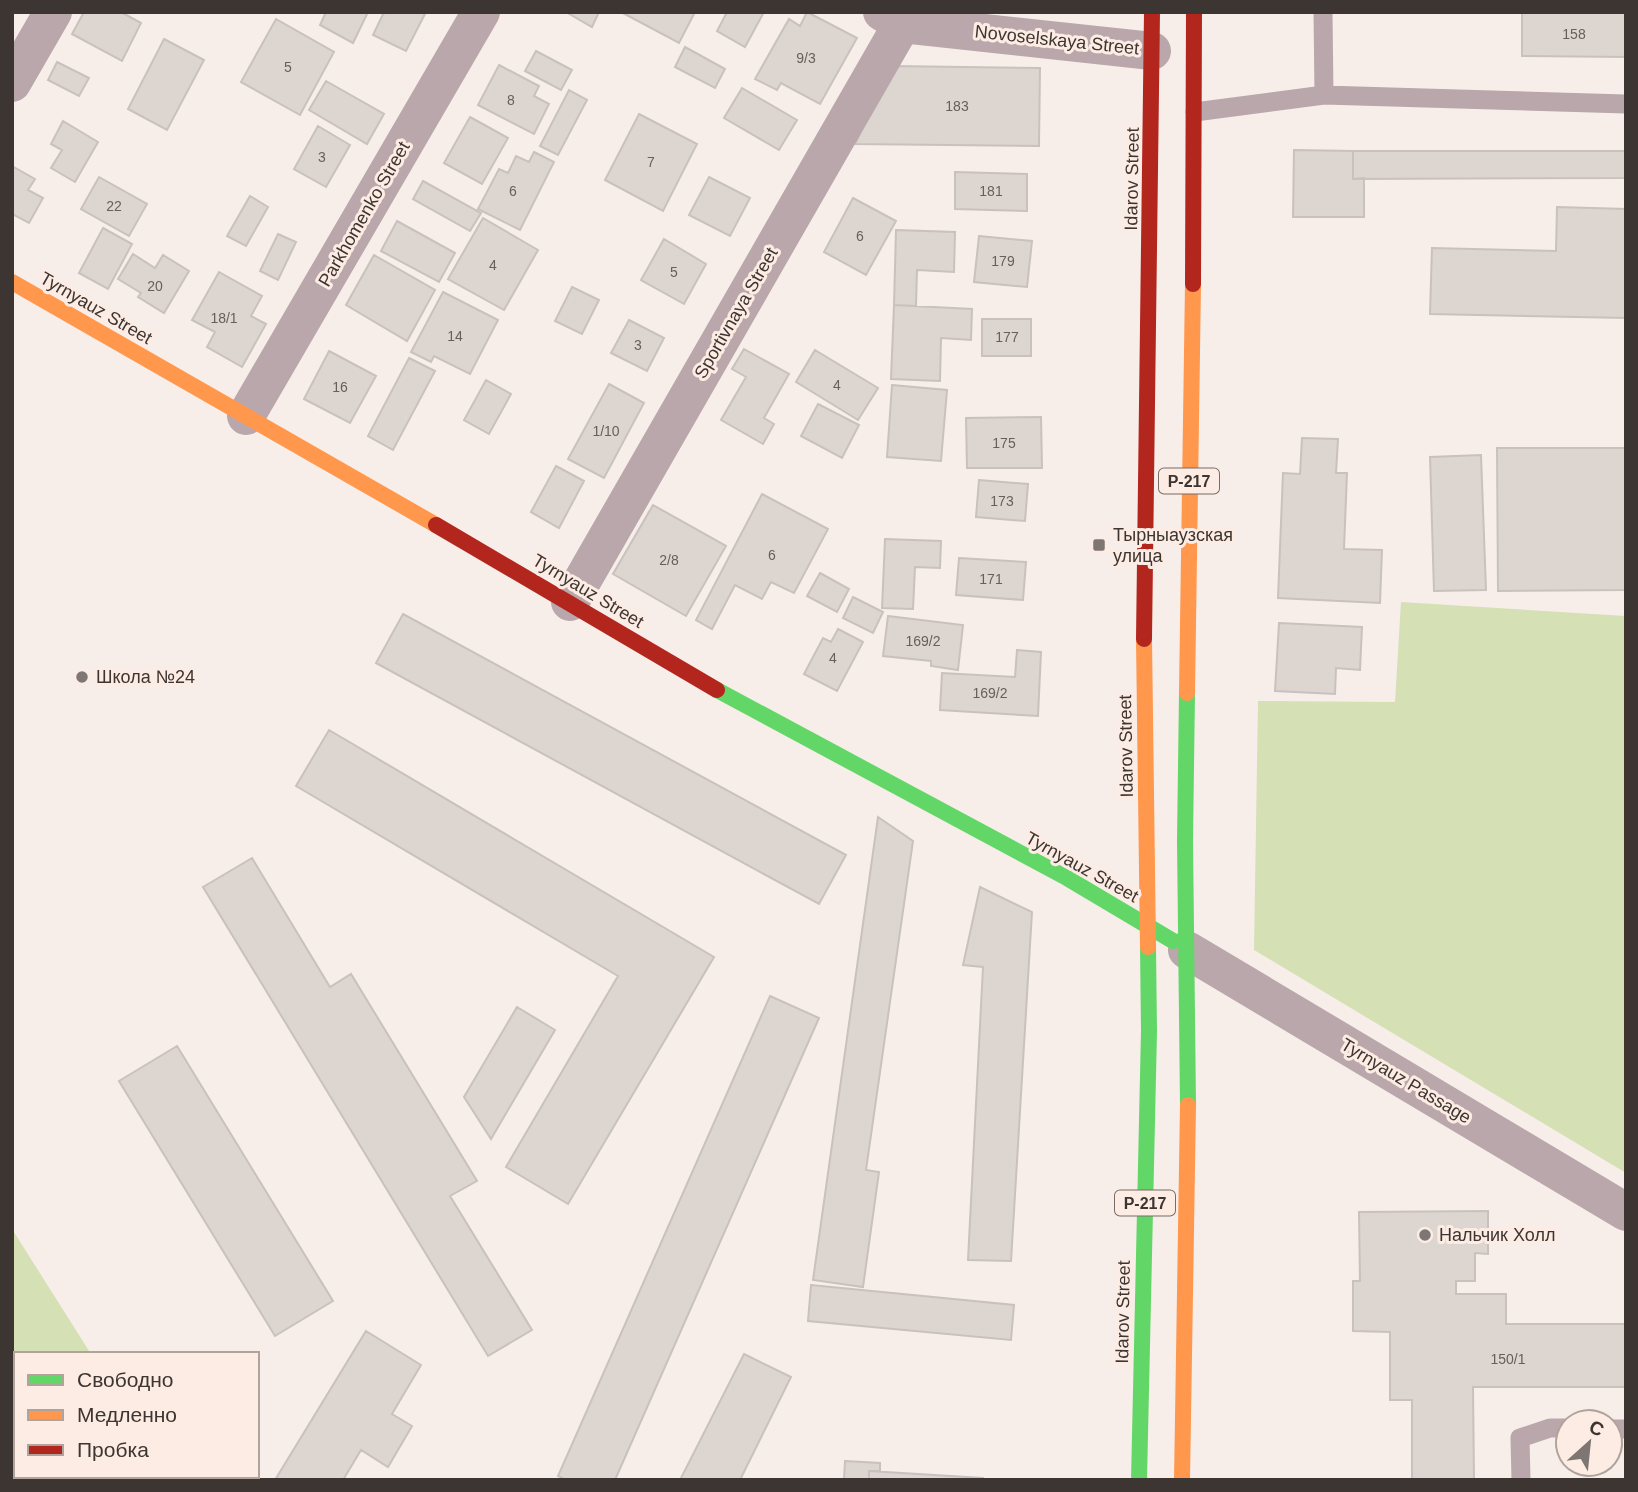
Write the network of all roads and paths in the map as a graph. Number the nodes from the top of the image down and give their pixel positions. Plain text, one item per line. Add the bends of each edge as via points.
1 (53, 12) edge
2 (481, 12) edge
3 (1152, 12) edge
4 (1194, 12) edge
5 (1323, 12) edge
6 (892, 18) edge
7 (1152, 51) junction
8 (12, 83) edge
9 (1324, 95) junction
10 (1626, 104) edge
11 (1195, 112) junction
12 (12, 282) edge
13 (246, 416) junction
14 (570, 602) junction
15 (1147, 926) junction
16 (1187, 950) junction
17 (1626, 1212) edge
18 (1554, 1428) edge
19 (1139, 1480) edge
20 (1182, 1480) edge
21 (1521, 1480) edge

1 - 8 street
2 - 13 street, Parkhomenko Street
3 - 7 main road, Idarov Street / Р-217
4 - 11 main road, Р-217
5 - 9 lane
6 - 7 street, Novoselskaya Street
6 - 14 street, Sportivnaya Street
7 - 15 main road, Idarov Street / Р-217 via 1144,634
9 - 10 lane
9 - 11 lane
11 - 16 main road, Р-217
12 - 13 main road, Tyrnyauz Street
13 - 14 main road, Tyrnyauz Street
14 - 15 main road, Tyrnyauz Street via 729,698 1067,878
15 - 16 main road, Tyrnyauz Street
15 - 19 main road, Idarov Street / Р-217 via 1149,1031
16 - 17 street, Tyrnyauz Passage
16 - 20 main road, Р-217
18 - 21 lane via 1520,1438

